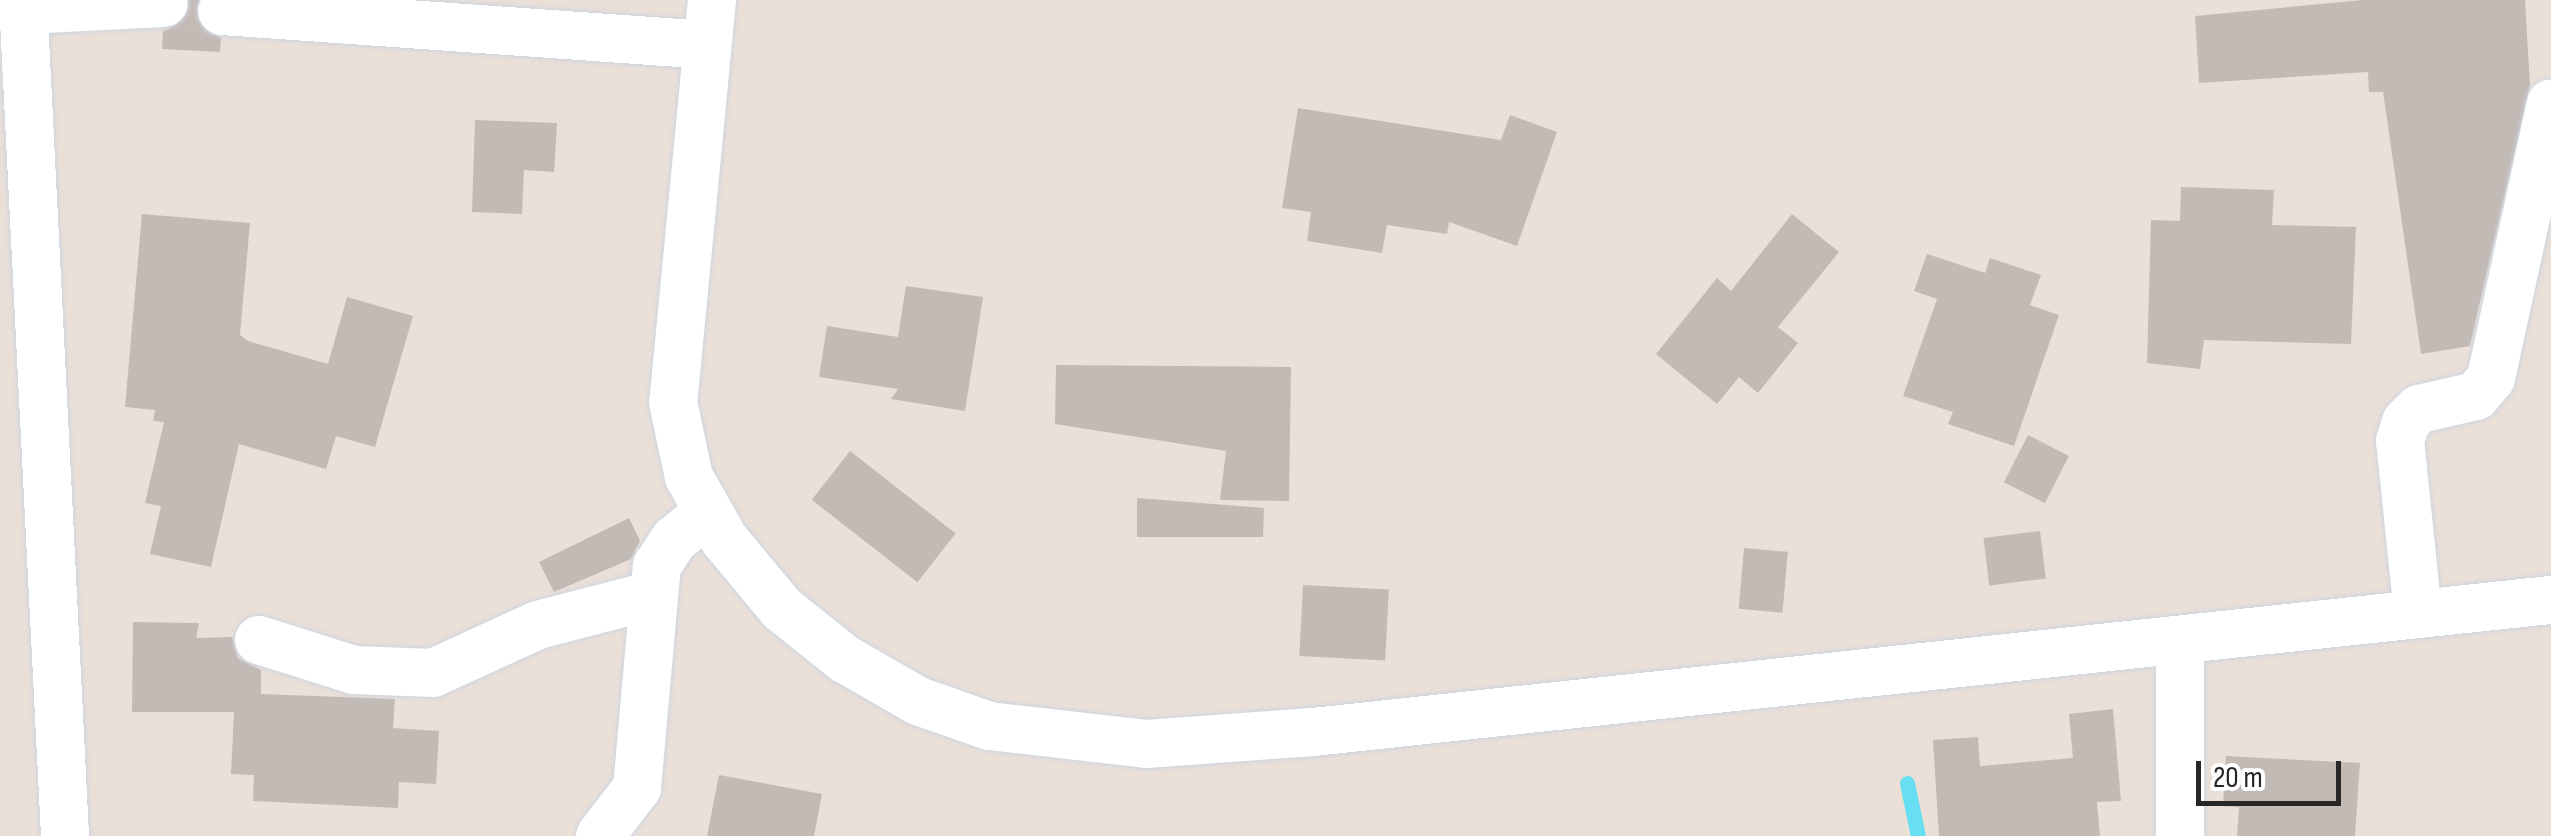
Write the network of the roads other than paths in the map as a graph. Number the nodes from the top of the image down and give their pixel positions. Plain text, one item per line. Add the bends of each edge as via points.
1 (164, 4) dead end
2 (23, 5) edge
3 (222, 11) tunnel mouth
4 (709, 22) edge
5 (2551, 103) edge
6 (708, 512) junction
7 (649, 596) junction
8 (2551, 600) edge
9 (2418, 614) junction
10 (259, 640) dead end
11 (2180, 645) junction
12 (65, 836) edge
13 (600, 836) edge
14 (2180, 836) edge

1 - 2 street
2 - 12 street
3 - 4 street
4 - 6 street via 673,402 689,477
5 - 9 street via 2490,378 2476,396 2420,409 2400,441
6 - 7 street via 674,540 656,566
6 - 11 street via 781,608 845,659 918,701 990,726 1146,744
7 - 10 street via 548,621 434,673 354,670
7 - 13 street via 637,788
8 - 9 street
9 - 11 street
11 - 14 street

